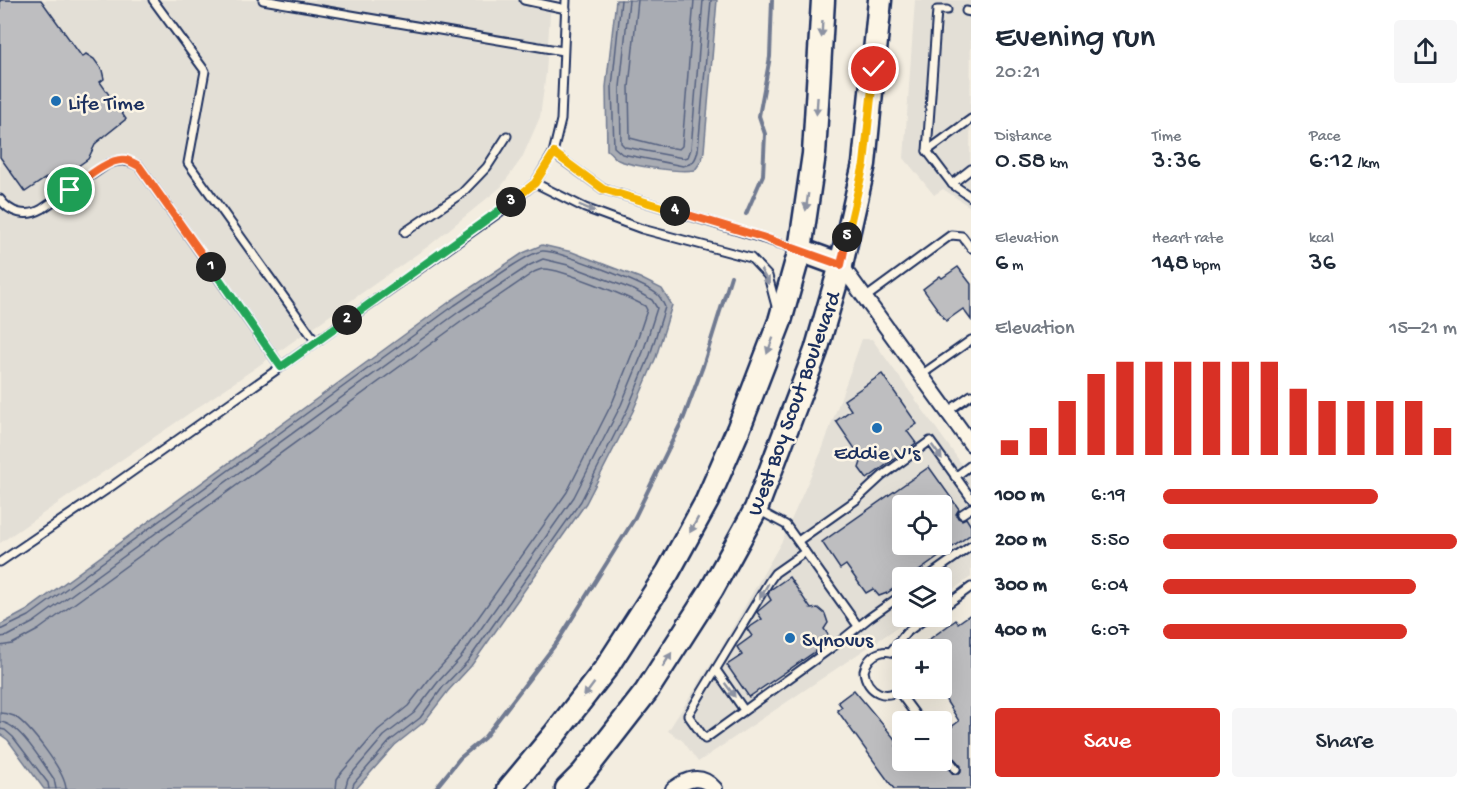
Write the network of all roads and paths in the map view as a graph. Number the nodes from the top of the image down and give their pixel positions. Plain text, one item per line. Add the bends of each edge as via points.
1 (153, 0) edge
2 (263, 0) edge
3 (524, 0) edge
4 (566, 0) edge
5 (823, 0) edge
6 (880, 0) edge
7 (566, 9) junction
8 (947, 10) dead end
9 (563, 51) junction
10 (971, 120) edge
11 (507, 136) dead end
12 (927, 151) junction
13 (554, 153) junction
14 (971, 170) edge
15 (535, 183) junction
16 (952, 184) junction
17 (971, 197) edge
18 (0, 199) edge
19 (405, 232) dead end
20 (971, 248) edge
21 (800, 250) junction
22 (841, 265) junction
23 (865, 298) junction
24 (780, 321) junction
25 (971, 340) edge
26 (316, 342) junction
27 (281, 367) junction
28 (921, 375) junction
29 (971, 395) edge
30 (948, 411) junction
31 (971, 444) edge
32 (971, 465) edge
33 (955, 477) junction
34 (971, 498) edge
35 (971, 508) edge
36 (756, 509) junction
37 (962, 514) dead end
38 (798, 541) junction
39 (971, 546) edge
40 (805, 552) junction
41 (1, 561) edge
42 (941, 567) edge
43 (971, 587) edge
44 (952, 601) edge
45 (892, 602) edge
46 (858, 626) junction
47 (914, 627) edge
48 (891, 651) joint
49 (716, 670) junction
50 (892, 693) edge
51 (744, 710) junction
52 (952, 764) edge
53 (956, 769) dead end
54 (509, 789) edge
55 (567, 789) edge
56 (673, 789) edge
57 (714, 789) edge

1 - 26 lane via 205,71 188,163
2 - 9 lane
3 - 7 lane
4 - 7 lane
5 -> 21 main road, West Boy Scout Boulevard via 814,154
6 - 22 main road, West Boy Scout Boulevard via 864,164
7 - 9 lane
8 - 12 lane via 937,10
9 - 13 lane via 561,120
10 - 12 lane
11 - 19 lane via 462,193
12 - 16 lane
13 - 15 lane
13 - 21 lane via 603,189
14 - 16 lane
15 -> 24 lane via 585,208 642,229 751,258 768,276
15 - 26 lane
16 - 17 lane
18 - 27 lane via 11,211 36,213 108,164 126,160 139,166
20 - 23 lane via 962,236 951,235
21 - 22 main road
21 - 24 main road, West Boy Scout Boulevard
22 - 23 street
22 - 36 main road, West Boy Scout Boulevard via 816,351
23 - 28 street
24 -> 54 main road, West Boy Scout Boulevard via 707,501 668,572 606,668
25 - 28 lane
26 - 27 lane
27 - 41 lane
28 - 30 street
29 - 30 lane
30 - 31 street
32 - 33 lane
33 - 34 lane
38 -> 33 lane via 930,441
35 - 37 lane
36 - 38 lane via 786,525
55 -> 36 main road, West Boy Scout Boulevard via 646,692
38 - 40 lane
39 - 42 lane
40 - 46 lane
40 -> 49 lane via 770,580
43 - 44 lane
45 - 46 lane
46 - 51 lane
47 - 48 lane
48 - 50 lane via 870,658 865,679 873,691
49 -> 51 lane
49 - 51 lane via 688,715 705,739
52 - 53 lane
56 - 57 street via 694,778

